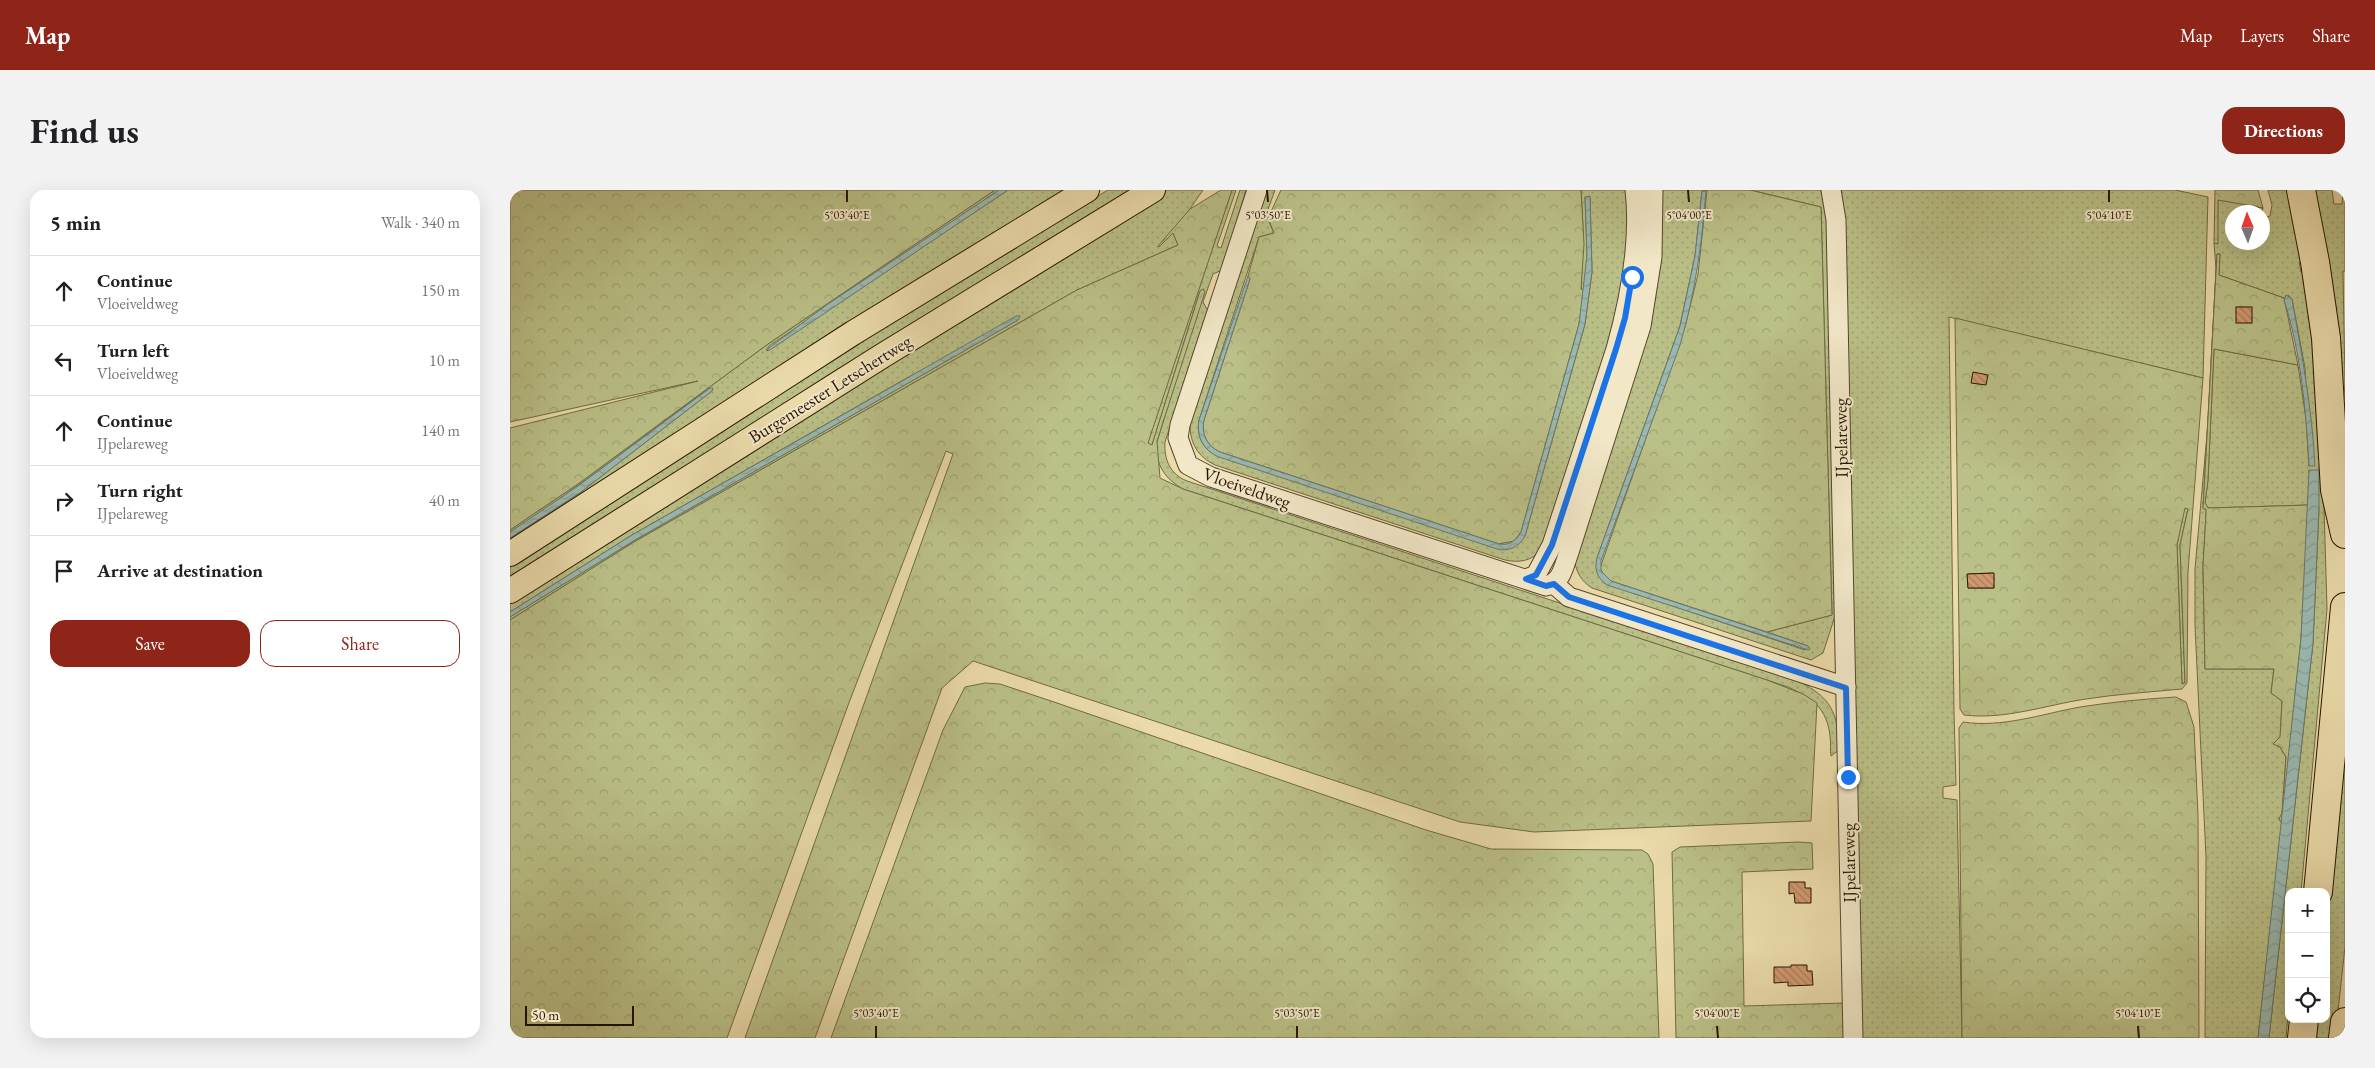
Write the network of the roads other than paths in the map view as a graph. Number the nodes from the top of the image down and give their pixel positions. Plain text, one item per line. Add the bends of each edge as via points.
1 (1087, 190) edge
2 (1153, 190) edge
3 (1257, 190) edge
4 (1635, 190) edge
5 (1653, 190) edge
6 (1831, 190) edge
7 (2301, 190) edge
8 (2345, 534) edge
9 (510, 554) edge
10 (1526, 579) junction
11 (1554, 584) junction
12 (510, 591) edge
13 (2345, 607) edge
14 (1846, 688) junction
15 (2318, 888) edge
16 (2345, 1022) edge
17 (2304, 1023) edge
18 (1853, 1038) edge
19 (2302, 1038) edge
20 (2343, 1038) edge

1 - 9 main road, Burgemeester Letschertweg via 853,333
2 - 12 main road, Burgemeester Letschertweg via 882,356
3 - 10 street, Vloeiveldweg via 1180,425 1178,438 1188,464 1211,477
4 - 10 street via 1636,237 1632,277 1618,342 1552,545 1536,575
5 - 11 street via 1652,257 1641,326 1569,552
6 - 14 street, IJpelareweg via 1836,220
7 - 8 highway via 2326,338 2335,490
10 - 11 street, Vloeiveldweg via 1546,586
11 - 14 street via 1569,597
13 - 15 highway
14 - 18 street, IJpelareweg
16 - 20 highway
17 - 19 highway

